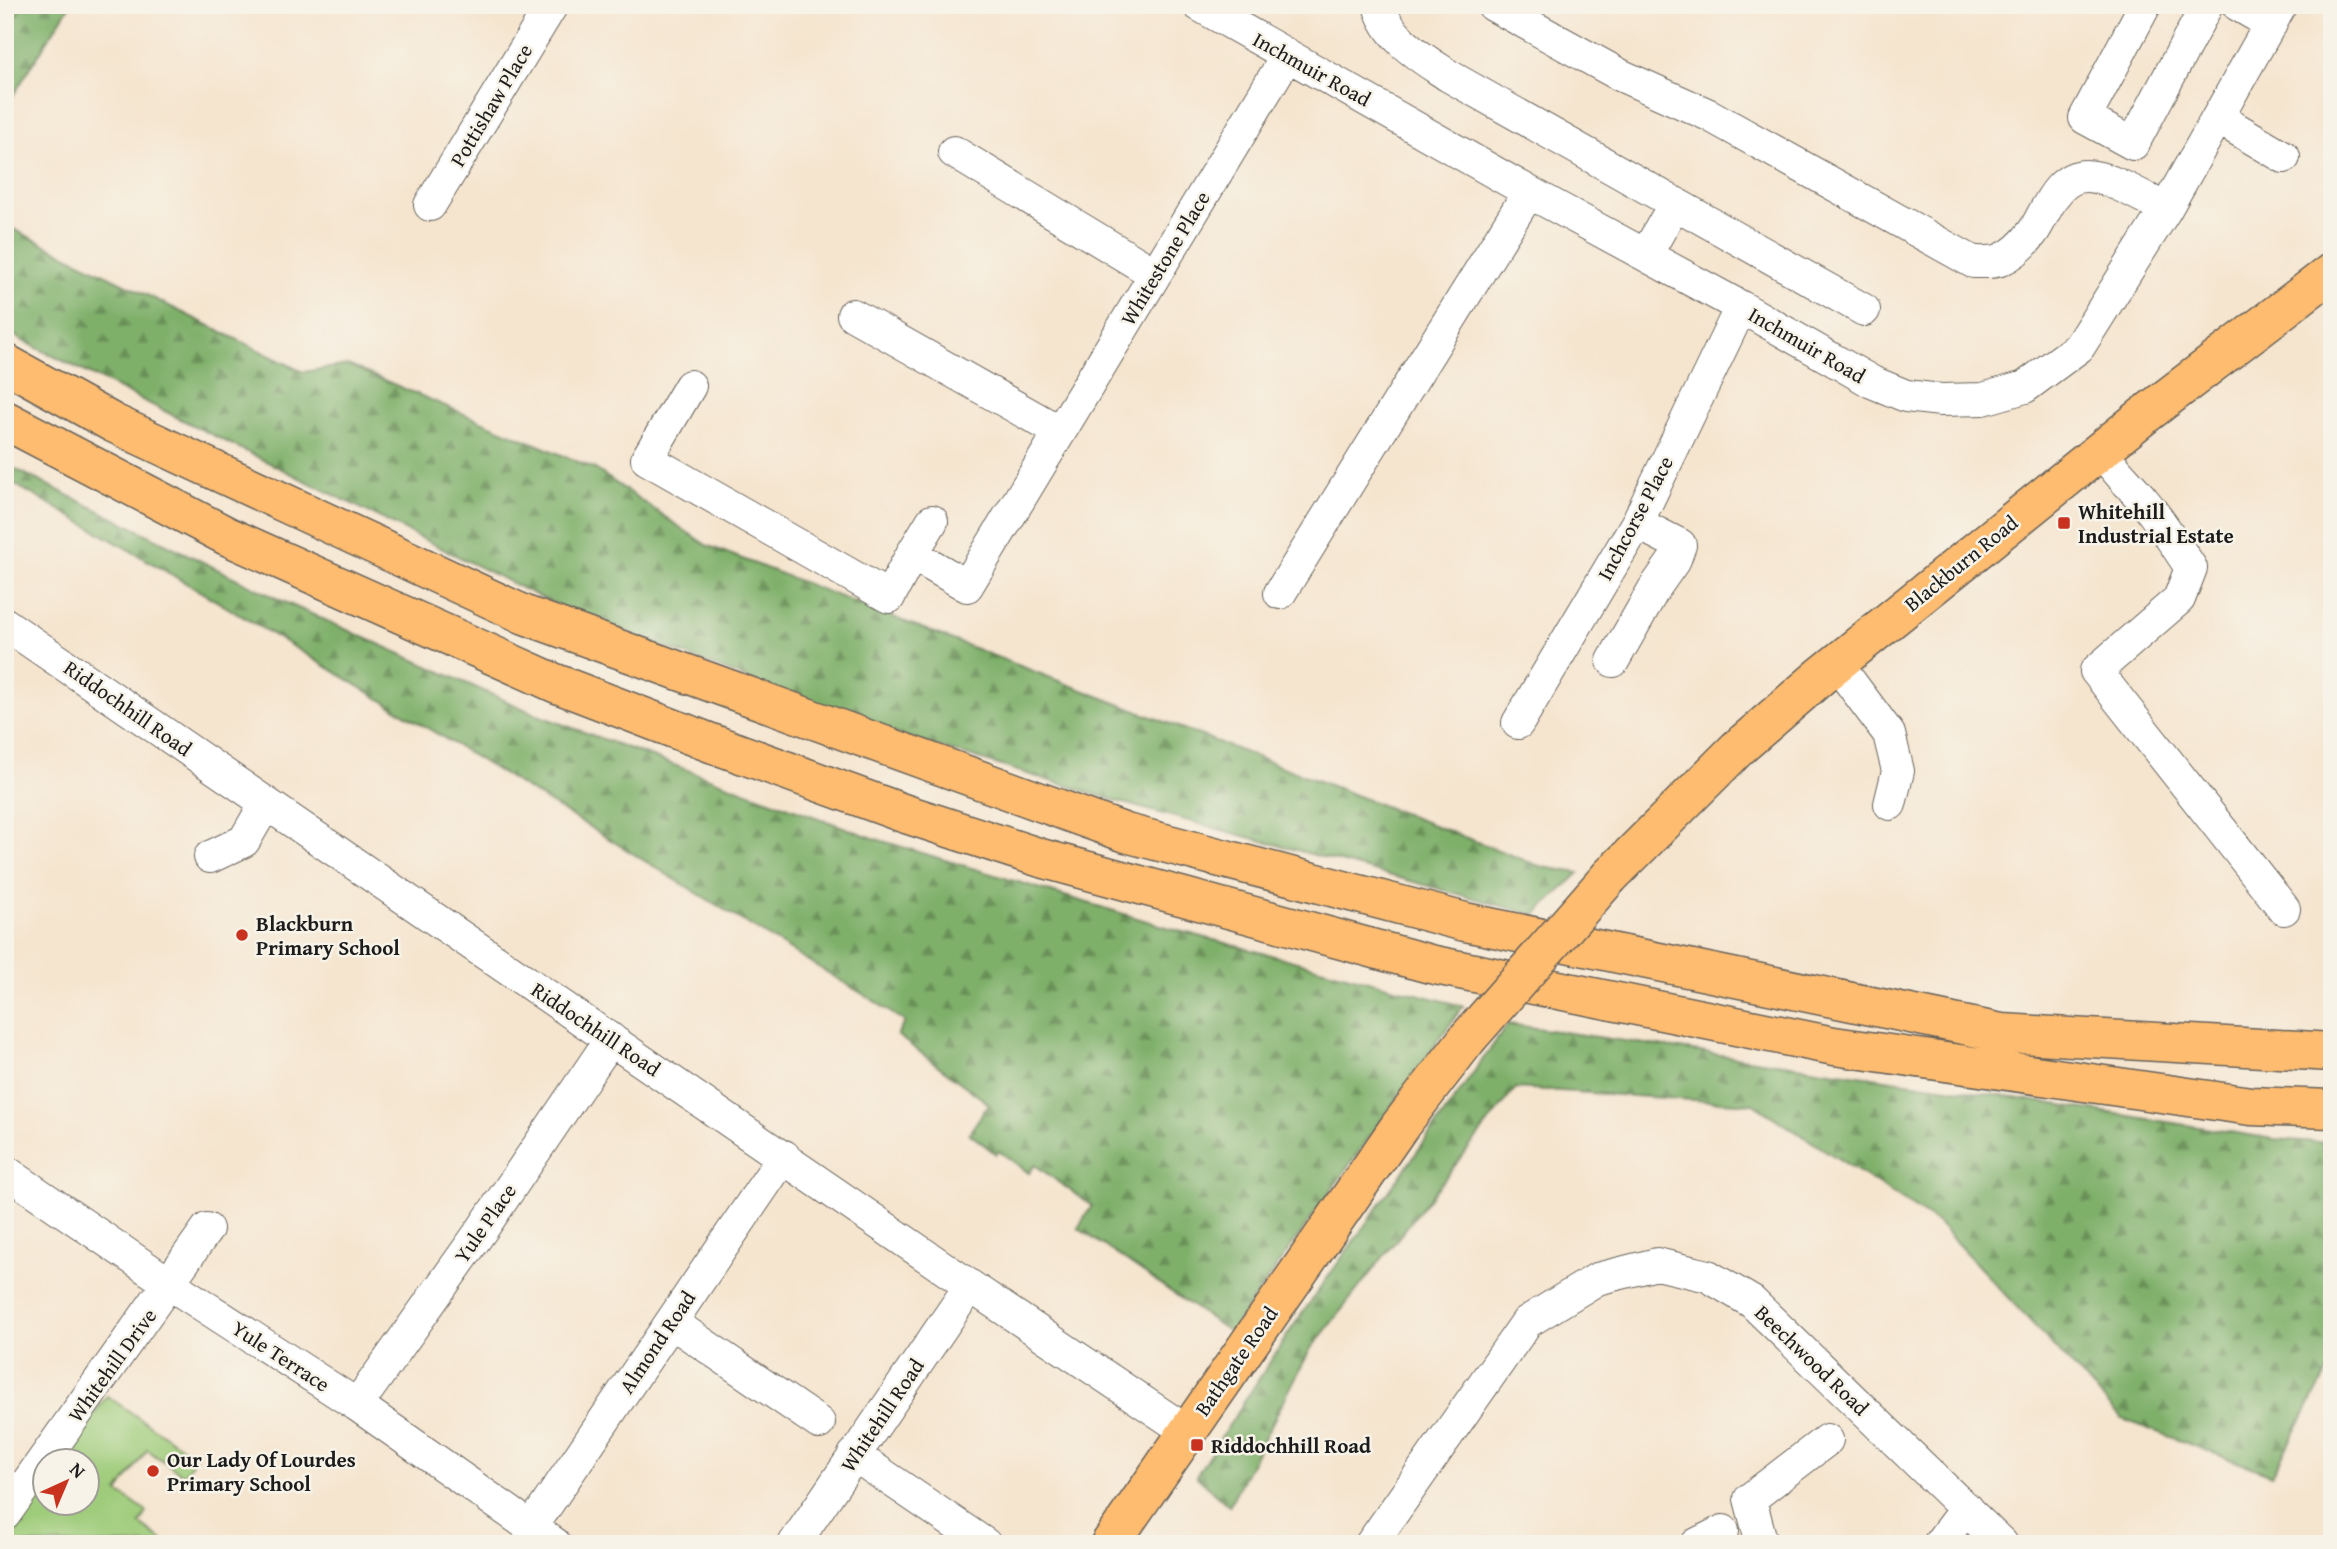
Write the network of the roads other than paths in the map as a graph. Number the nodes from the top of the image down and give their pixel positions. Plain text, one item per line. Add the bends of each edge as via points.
1 (552, 5) edge
2 (1379, 5) edge
3 (1493, 5) edge
4 (2145, 5) edge
5 (2207, 5) edge
6 (2238, 5) edge
7 (1203, 6) edge
8 (2276, 15) edge
9 (1287, 55) junction
10 (2218, 118) junction
11 (954, 152) dead end
12 (2284, 158) dead end
13 (1529, 192) junction
14 (1675, 203) junction
15 (430, 205) dead end
16 (2166, 209) junction
17 (1646, 255) junction
18 (2332, 271) edge
19 (1155, 274) junction
20 (1741, 307) junction
21 (1864, 310) dead end
22 (853, 314) dead end
23 (5, 363) edge
24 (690, 386) dead end
25 (5, 419) edge
26 (1060, 432) junction
27 (2101, 450) junction
28 (932, 521) dead end
29 (1637, 523) junction
30 (912, 554) junction
31 (1280, 593) dead end
32 (5, 624) edge
33 (1613, 661) dead end
34 (1836, 663) junction
35 (1518, 723) dead end
36 (265, 803) junction
37 (1889, 804) dead end
38 (210, 857) dead end
39 (2284, 909) dead end
40 (1468, 1038) joint
41 (611, 1040) junction
42 (2332, 1052) edge
43 (2332, 1109) edge
44 (784, 1156) junction
45 (5, 1171) edge
46 (207, 1229) dead end
47 (170, 1284) junction
48 (970, 1286) junction
49 (671, 1322) junction
50 (357, 1405) junction
51 (819, 1423) dead end
52 (1188, 1432) junction
53 (1827, 1440) dead end
54 (854, 1455) junction
55 (1966, 1508) junction
56 (5, 1514) edge
57 (543, 1536) edge
58 (794, 1544) edge
59 (985, 1544) edge
60 (1110, 1544) edge
61 (1371, 1544) edge
62 (1762, 1544) edge
63 (1939, 1544) edge
64 (2002, 1544) edge

1 - 15 street, Pottishaw Place
2 - 14 street via 1400,42 1449,76
3 - 16 street via 1620,75 1709,115 1973,261 1997,262 2016,252 2033,232 2048,202 2066,183 2085,176 2116,183
4 - 5 street via 2085,118 2133,144
6 - 8 street
7 - 9 street, Inchmuir Road
8 - 10 street, Inchmuir Road
9 - 13 street, Inchmuir Road
9 - 19 street, Whitestone Place
10 - 12 street
10 - 16 street, Inchmuir Road
11 - 19 street
13 - 17 street, Inchmuir Road
13 - 31 street
14 - 17 street
14 - 21 street
16 - 20 street, Inchmuir Road via 2079,347 2025,387 1983,399 1906,396 1872,383
17 - 20 street, Inchmuir Road
18 - 27 main road, Blackburn Road
19 - 26 street, Whitestone Place
20 - 29 street, Inchcorse Place
22 - 26 street
23 - 42 main road via 113,423 526,615 1126,833 1465,922 2002,1033
24 - 30 street via 647,459 889,597
25 - 43 main road via 227,536 555,683 903,813 1041,858 1430,964 1834,1045 2251,1106
26 - 30 street, Whitestone Place via 967,586
27 - 34 main road, Blackburn Road
27 - 39 street via 2143,499 2191,568 2179,599 2096,671
28 - 30 street
29 - 33 street via 1680,545
29 - 35 street, Inchcorse Place
32 - 36 street, Riddochhill Road
34 - 37 street via 1889,734 1898,771
34 - 40 main road, Blackburn Road, bridge via 1738,748 1610,876
36 - 38 street via 244,841
36 - 41 street, Riddochhill Road
40 - 52 main road, Bathgate Road via 1399,1127
41 - 44 street, Riddochhill Road
41 - 50 street, Yule Place
44 - 48 street, Riddochhill Road
44 - 49 street, Almond Road
45 - 47 street, Yule Terrace
46 - 47 street, Whitehill Drive
47 - 50 street, Yule Terrace
47 - 56 street, Whitehill Drive
48 - 52 street, Riddochhill Road
48 - 54 street, Whitehill Road
49 - 51 street
49 - 57 street, Almond Road
50 - 57 street, Yule Terrace
52 - 60 main road, Bathgate Road
53 - 62 street via 1750,1499
54 - 58 street, Whitehill Road
54 - 59 street
55 - 61 street, Beechwood Road via 1752,1302 1707,1276 1657,1264 1597,1279 1527,1322
55 - 63 street
55 - 64 street, Beechwood Road

